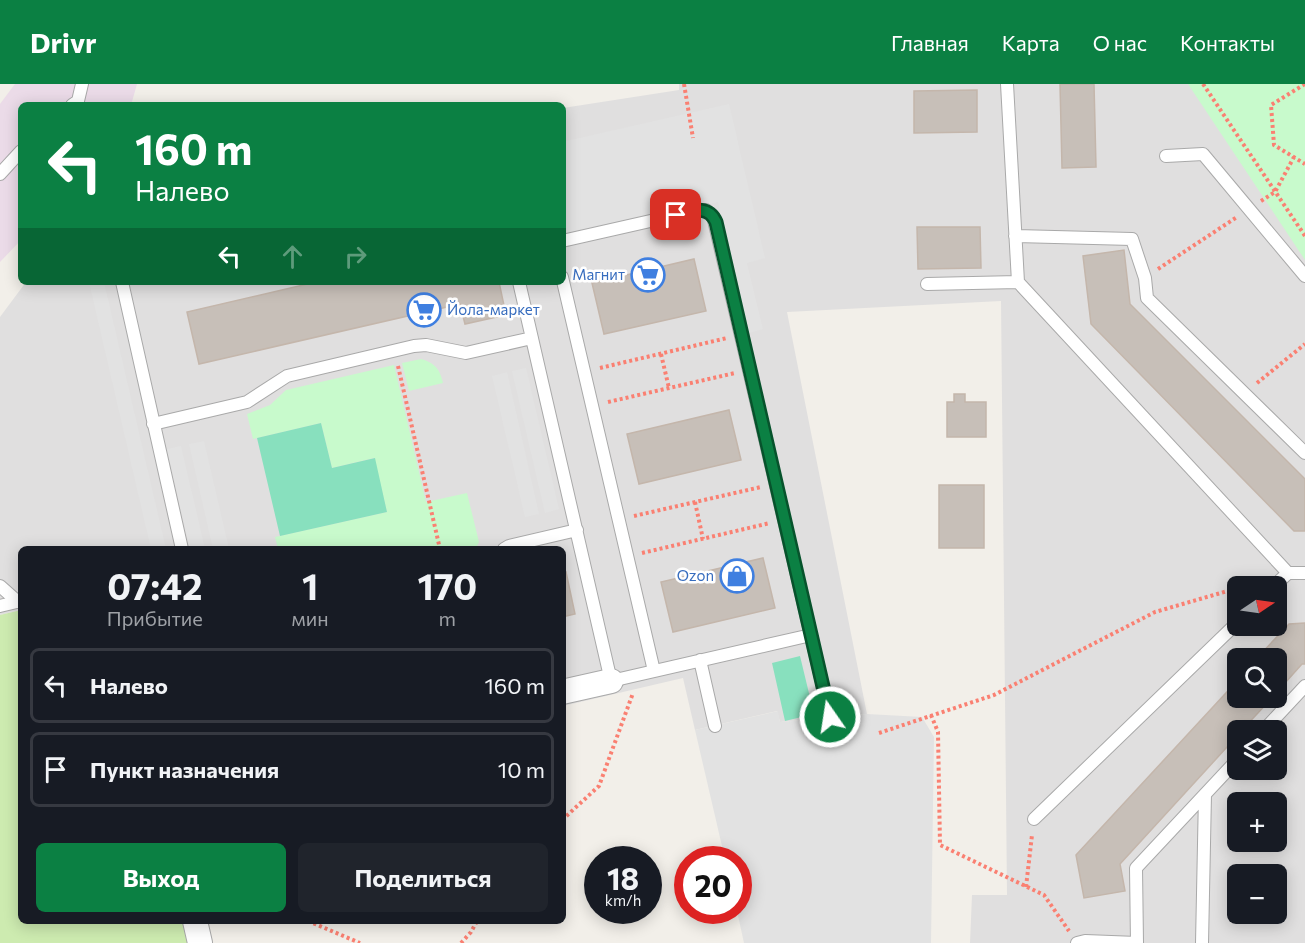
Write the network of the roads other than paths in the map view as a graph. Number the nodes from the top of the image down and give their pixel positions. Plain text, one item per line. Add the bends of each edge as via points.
1 (82, 84) edge
2 (1007, 84) edge
3 (76, 102) edge
4 (18, 154) edge
5 (1166, 156) dead end
6 (0, 174) edge
7 (1016, 236) junction
8 (566, 240) edge
9 (1305, 276) edge
10 (1018, 282) junction
11 (927, 284) dead end
12 (123, 285) edge
13 (520, 285) edge
14 (564, 285) edge
15 (532, 338) junction
16 (153, 424) junction
17 (1305, 453) edge
18 (577, 530) junction
19 (181, 546) edge
20 (509, 546) edge
21 (1288, 573) junction
22 (1305, 573) edge
23 (1285, 576) edge
24 (0, 586) edge
25 (18, 600) edge
26 (18, 602) edge
27 (0, 606) edge
28 (1227, 633) edge
29 (811, 635) junction
30 (700, 660) junction
31 (654, 671) junction
32 (611, 681) junction
33 (1305, 686) edge
34 (566, 691) edge
35 (830, 717) dead end
36 (1273, 720) edge
37 (715, 726) dead end
38 (1227, 771) edge
39 (1205, 794) junction
40 (1034, 819) road end
41 (196, 924) edge
42 (1074, 938) edge
43 (200, 943) edge
44 (1137, 943) edge
45 (1141, 943) edge
46 (1202, 943) edge

1 - 3 lane
2 - 7 lane
4 - 6 lane
5 - 9 lane via 1203,154
7 - 10 lane
7 - 17 lane via 1132,239 1147,298
8 - 29 lane via 699,210 709,212 716,222
10 - 11 lane
10 - 21 lane
12 - 16 lane
13 - 15 lane
14 - 31 lane
15 - 16 lane via 466,353 423,345 394,351 287,376 247,402
15 - 18 lane
16 - 19 lane
18 - 20 lane
18 - 32 lane
21 - 22 lane
21 - 23 lane
24 - 25 lane
26 - 27 lane
28 - 40 lane
29 - 30 lane
29 - 35 lane
30 - 31 lane
30 - 37 lane
31 - 32 lane
32 - 34 street
33 - 36 lane
38 - 39 lane
39 - 44 lane via 1136,868
39 - 46 lane
41 - 43 street
42 - 44 lane
44 - 45 lane

